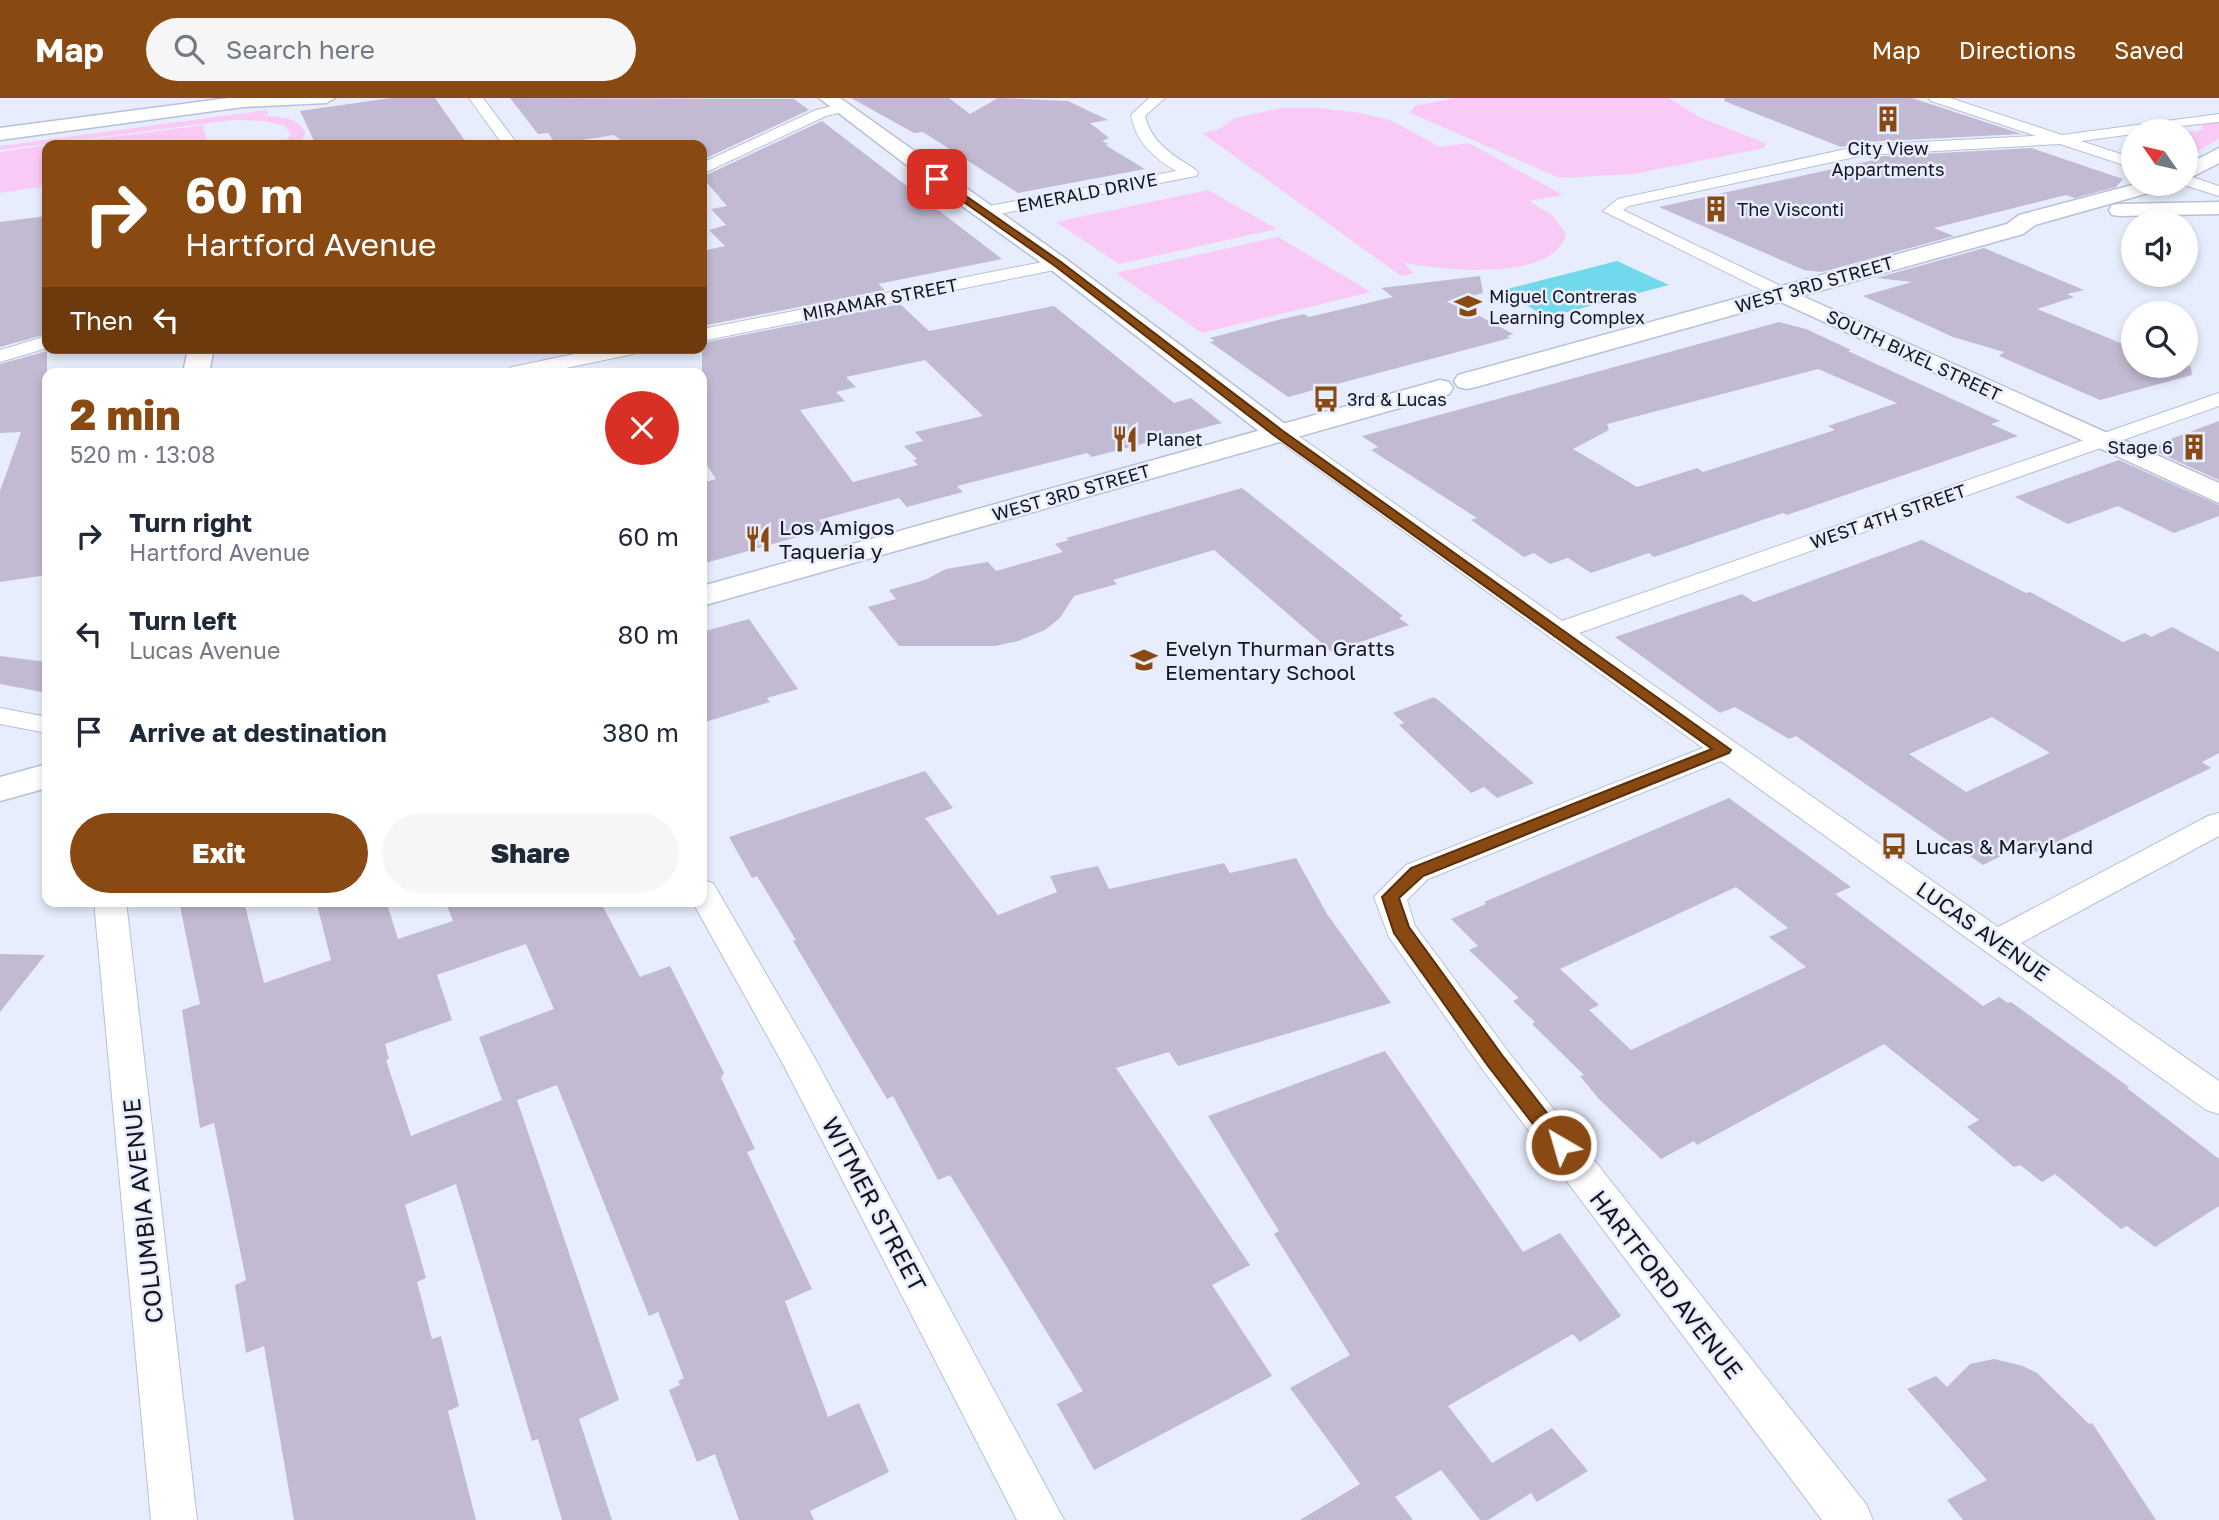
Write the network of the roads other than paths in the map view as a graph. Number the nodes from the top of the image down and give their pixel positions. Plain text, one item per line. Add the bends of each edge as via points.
1 (254, 98) edge
2 (269, 98) edge
3 (326, 98) edge
4 (476, 98) edge
5 (1158, 98) edge
6 (1936, 98) edge
7 (228, 103) junction
8 (834, 103) edge
9 (2219, 118) edge
10 (0, 134) edge
11 (2063, 139) junction
12 (507, 140) edge
13 (2219, 155) edge
14 (2121, 159) edge
15 (707, 167) edge
16 (2198, 167) edge
17 (2198, 184) edge
18 (2219, 191) edge
19 (2121, 194) edge
20 (2219, 208) edge
21 (984, 212) junction
22 (2015, 229) junction
23 (1058, 264) junction
24 (1782, 294) junction
25 (707, 334) edge
26 (42, 343) edge
27 (604, 354) edge
28 (0, 356) edge
29 (536, 368) edge
30 (1467, 380) dead end
31 (1440, 388) dead end
32 (2219, 399) edge
33 (1279, 433) junction
34 (2102, 441) junction
35 (2219, 494) edge
36 (707, 595) edge
37 (1557, 632) junction
38 (0, 716) edge
39 (42, 724) edge
40 (1724, 750) junction
41 (42, 777) edge
42 (0, 789) edge
43 (2219, 822) edge
44 (707, 900) edge
45 (111, 907) edge
46 (1998, 941) junction
47 (2219, 1100) edge
48 (174, 1520) edge
49 (1041, 1520) edge
50 (1850, 1520) edge

1 - 7 main road
2 - 7 main road
3 - 7 main road
4 - 12 street
5 - 21 street, EMERALD DRIVE via 1138,116 1140,129 1148,145 1190,173
6 - 11 street
7 - 10 main road
8 - 15 street
8 - 21 main road, LUCAS AVENUE
9 - 11 street
11 - 14 street
11 - 24 street, SOUTH BIXEL STREET via 1864,150 1624,202 1611,211
13 - 16 main road
17 - 18 street
19 - 22 main road, WEST 3RD STREET via 2027,220
20 - 22 main road via 2113,211 2047,227
21 - 23 main road, LUCAS AVENUE
22 - 24 main road, WEST 3RD STREET
23 - 25 street, MIRAMAR STREET
23 - 33 main road, LUCAS AVENUE
24 - 30 main road, WEST 3RD STREET
24 - 34 main road, SOUTH BIXEL STREET
26 - 28 street
27 - 29 street
31 - 33 main road, WEST 3RD STREET
32 - 34 street, WEST 4TH STREET
33 - 36 main road, WEST 3RD STREET
33 - 37 street, LUCAS AVENUE
34 - 35 main road, SOUTH BIXEL STREET
34 - 37 street, WEST 4TH STREET
37 - 40 street, LUCAS AVENUE
38 - 39 street
40 - 46 street, LUCAS AVENUE
40 - 50 street, HARTFORD AVENUE via 1417,872 1390,897 1400,929 1495,1060
41 - 42 main road
43 - 46 street
44 - 49 street, WITMER STREET via 812,1086
45 - 48 street, COLUMBIA AVENUE
46 - 47 street, LUCAS AVENUE

